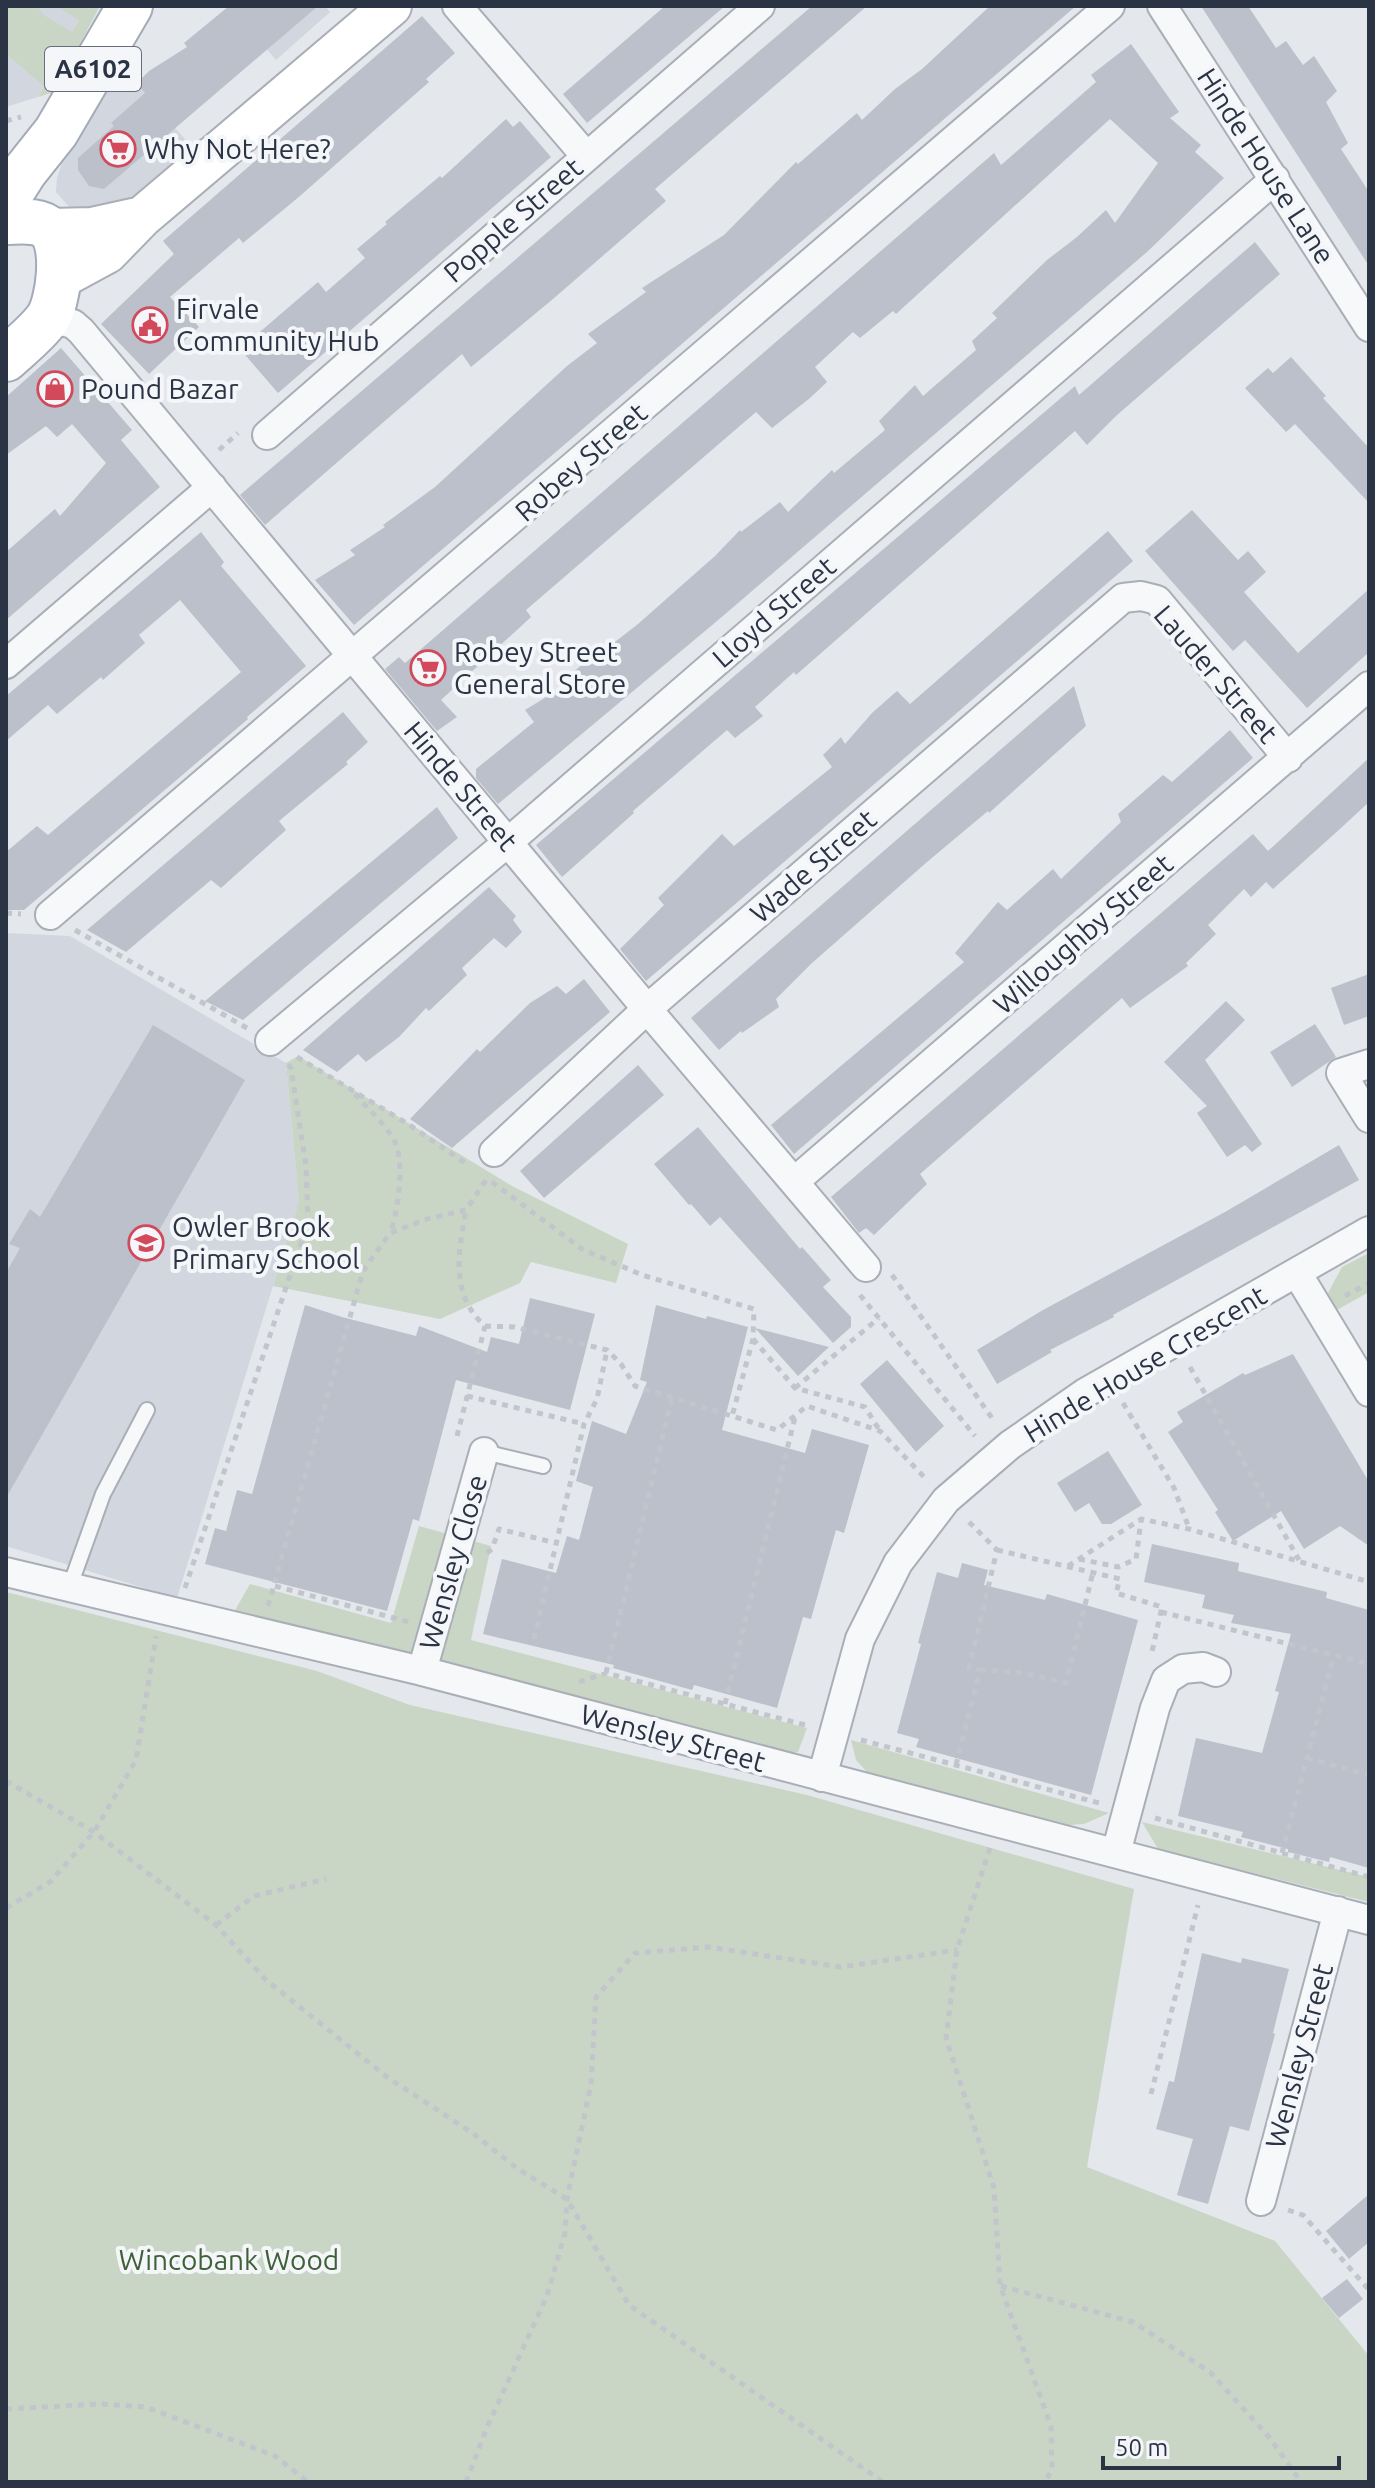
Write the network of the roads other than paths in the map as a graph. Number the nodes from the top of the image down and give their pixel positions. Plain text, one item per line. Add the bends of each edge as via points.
1 (130, 6) edge
2 (391, 6) edge
3 (457, 6) edge
4 (760, 6) edge
5 (1110, 6) edge
6 (1162, 6) edge
7 (586, 156) junction
8 (1275, 179) junction
9 (142, 217) junction
10 (25, 219) edge
11 (63, 309) junction
12 (1369, 327) edge
13 (6, 359) edge
14 (267, 435) road end
15 (205, 478) junction
16 (1141, 596) joint
17 (353, 657) junction
18 (6, 664) edge
19 (1369, 686) edge
20 (1288, 758) junction
21 (507, 843) junction
22 (50, 915) road end
23 (647, 1009) junction
24 (270, 1041) road end
25 (1369, 1064) edge
26 (1369, 1118) edge
27 (491, 1165) road end
28 (795, 1181) junction
29 (1369, 1231) edge
30 (866, 1267) road end
31 (1297, 1273) junction
32 (1369, 1392) edge
33 (147, 1410) dead end
34 (484, 1452) joint
35 (543, 1466) dead end
36 (6, 1572) edge
37 (70, 1586) junction
38 (422, 1671) junction
39 (1216, 1672) dead end
40 (822, 1777) junction
41 (1116, 1853) junction
42 (1338, 1911) junction
43 (1369, 1920) edge
44 (1261, 2201) road end

1 - 10 main road, A6102 via 56,132 25,171
2 - 9 street
3 - 7 street
4 - 7 street, Popple Street
5 - 17 street, Robey Street
6 - 8 street, Hinde House Lane
7 - 14 street, Popple Street
8 - 12 street, Hinde House Lane
8 - 21 street, Lloyd Street
9 - 10 street via 92,228
9 - 11 street
10 - 11 main road via 58,251
11 - 13 main road
11 - 15 street, Hinde Street
15 - 17 street, Hinde Street
15 - 18 street
16 - 20 street, Lauder Street via 1157,600
16 - 23 street, Wade Street via 1123,598
17 - 21 street, Hinde Street
17 - 22 street, Robey Street
19 - 20 street, Willoughby Street
20 - 28 street, Willoughby Street
21 - 23 street, Hinde Street
21 - 24 street, Lloyd Street
23 - 27 street, Wade Street
23 - 28 street, Hinde Street
25 - 26 street via 1341,1073
28 - 30 street, Hinde Street
29 - 31 street, Hinde House Crescent
31 - 32 street
31 - 40 street, Hinde House Crescent via 1109,1380 1002,1452 946,1500 898,1563 860,1639
33 - 37 lane via 103,1494
34 - 35 lane
34 - 38 street, Wensley Close
36 - 37 street, Wensley Street
37 - 38 street, Wensley Street
38 - 40 street, Wensley Street
39 - 41 street via 1183,1669 1166,1680
40 - 41 street, Wensley Street
41 - 42 street, Wensley Street
42 - 43 street, Wensley Street
42 - 44 street, Wensley Street

